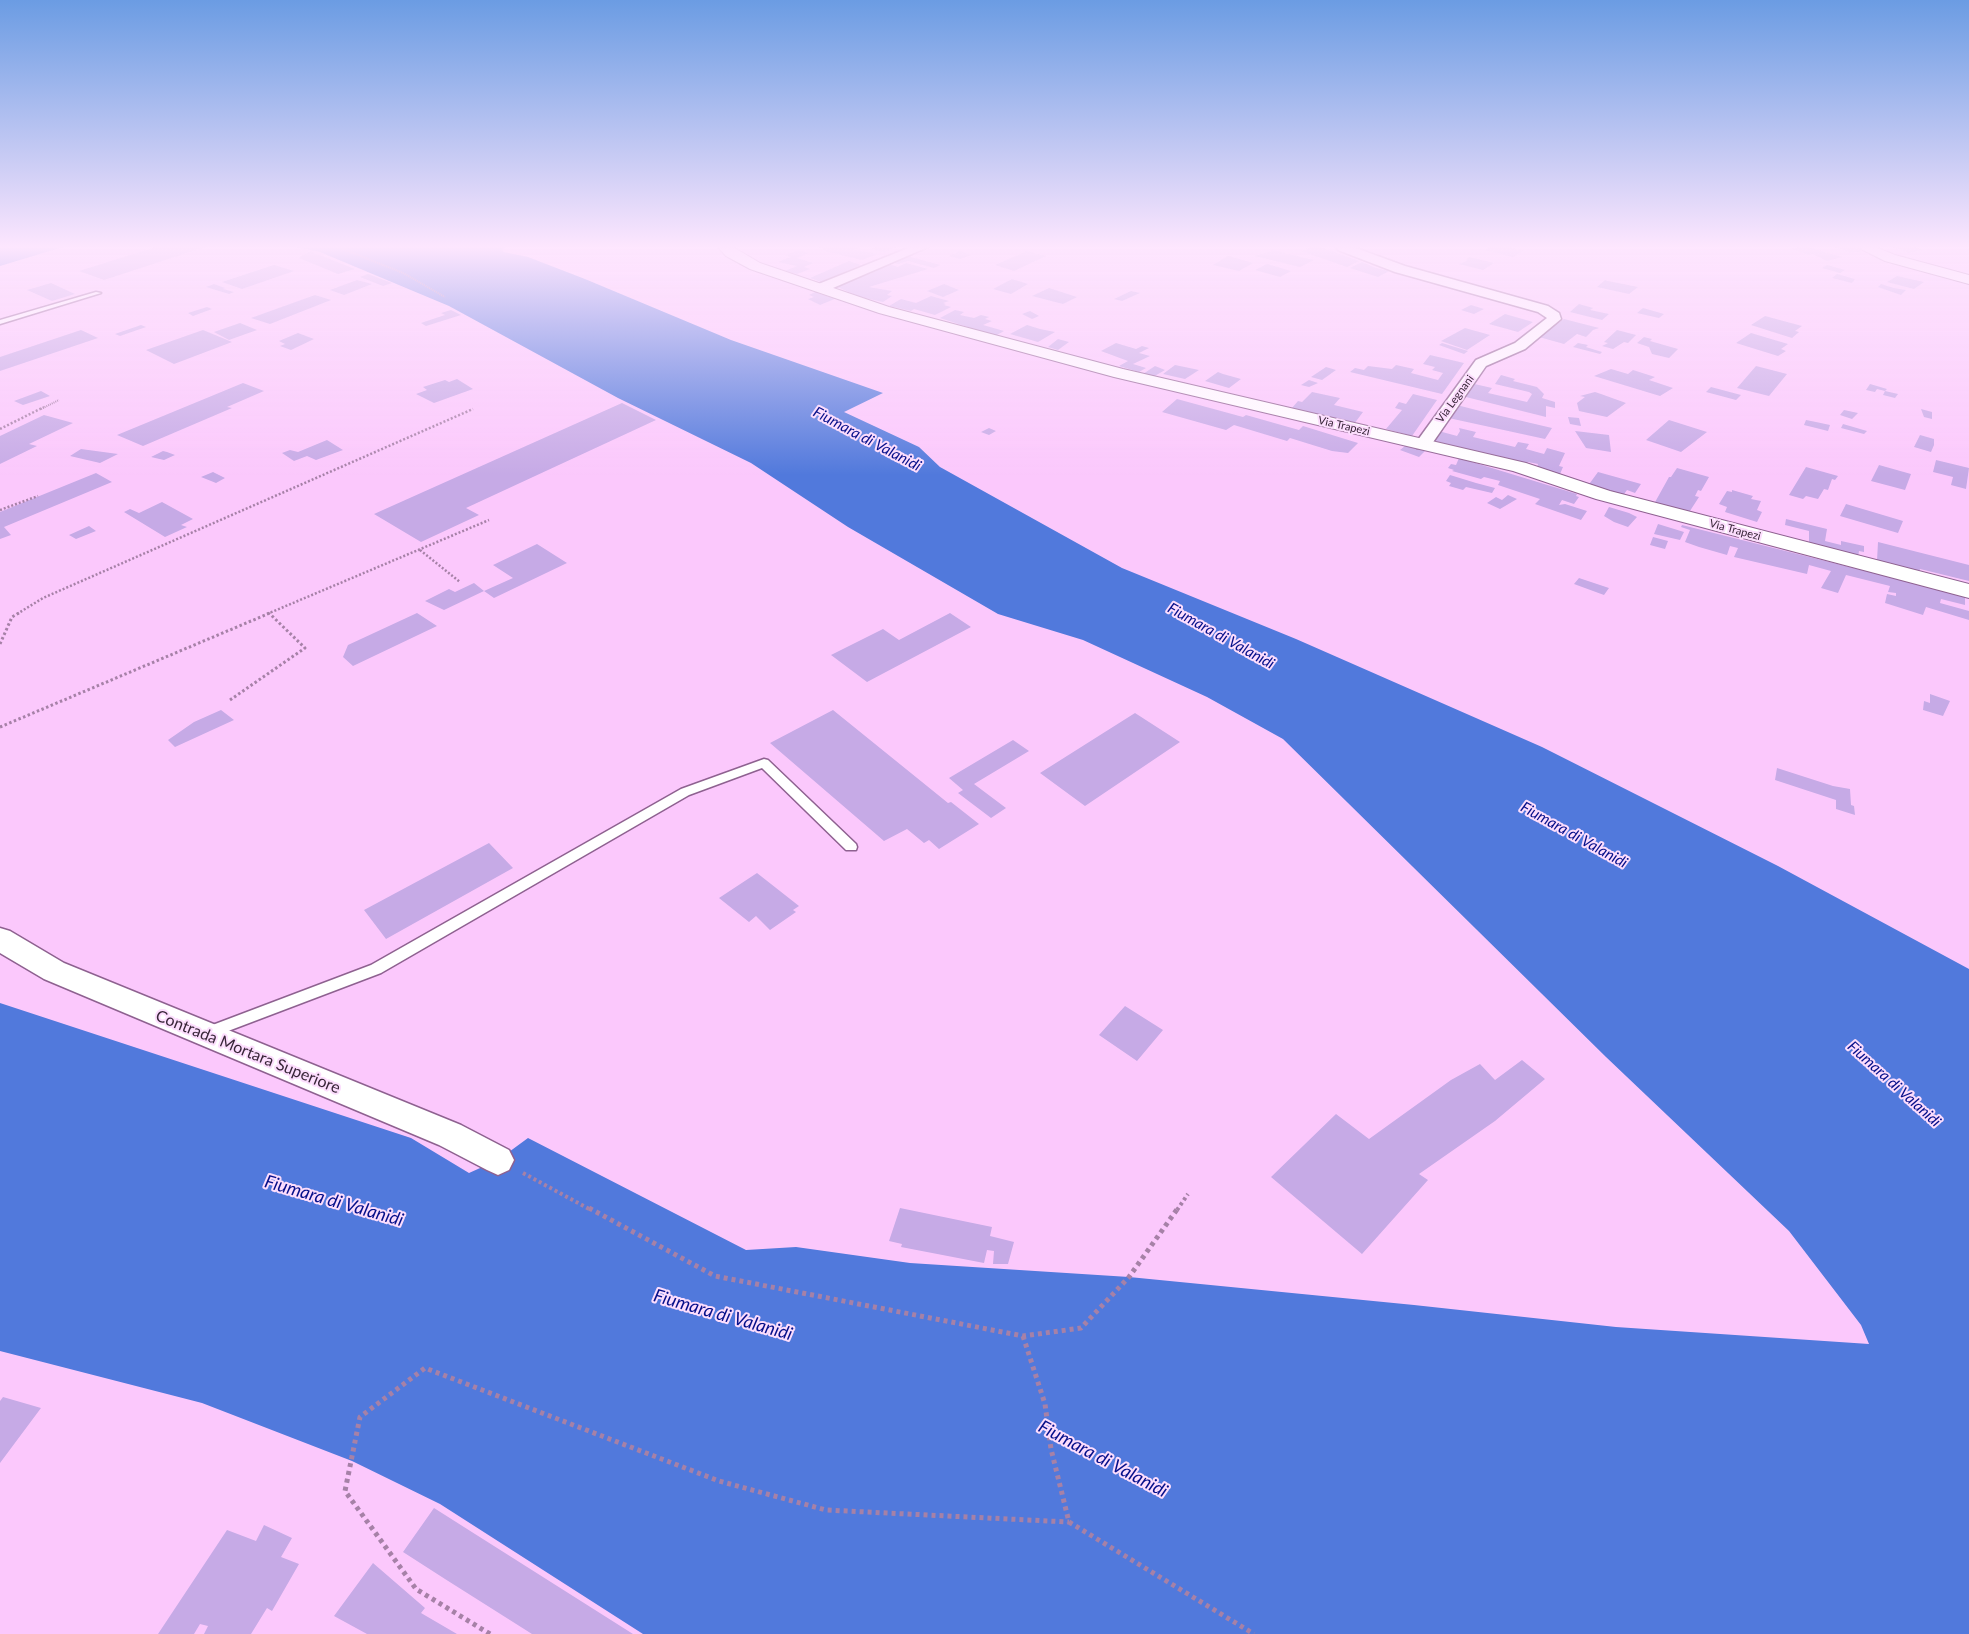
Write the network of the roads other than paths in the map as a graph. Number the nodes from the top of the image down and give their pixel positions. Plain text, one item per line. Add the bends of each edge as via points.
1 (934, 323) edge
2 (1549, 323) edge
3 (1423, 444) junction
4 (1969, 591) edge
5 (851, 847) dead end
6 (0, 939) edge
7 (205, 1034) junction
8 (498, 1160) road end

1 - 3 street, Via Trapezi via 1120,373
2 - 3 street, Via Legnani via 1520,346 1481,363
3 - 4 street, Via Trapezi
5 - 7 lane via 764,763 686,792 376,969
6 - 7 street, Contrada Mortara Superiore via 54,971
7 - 8 street, Contrada Mortara Superiore via 450,1135

